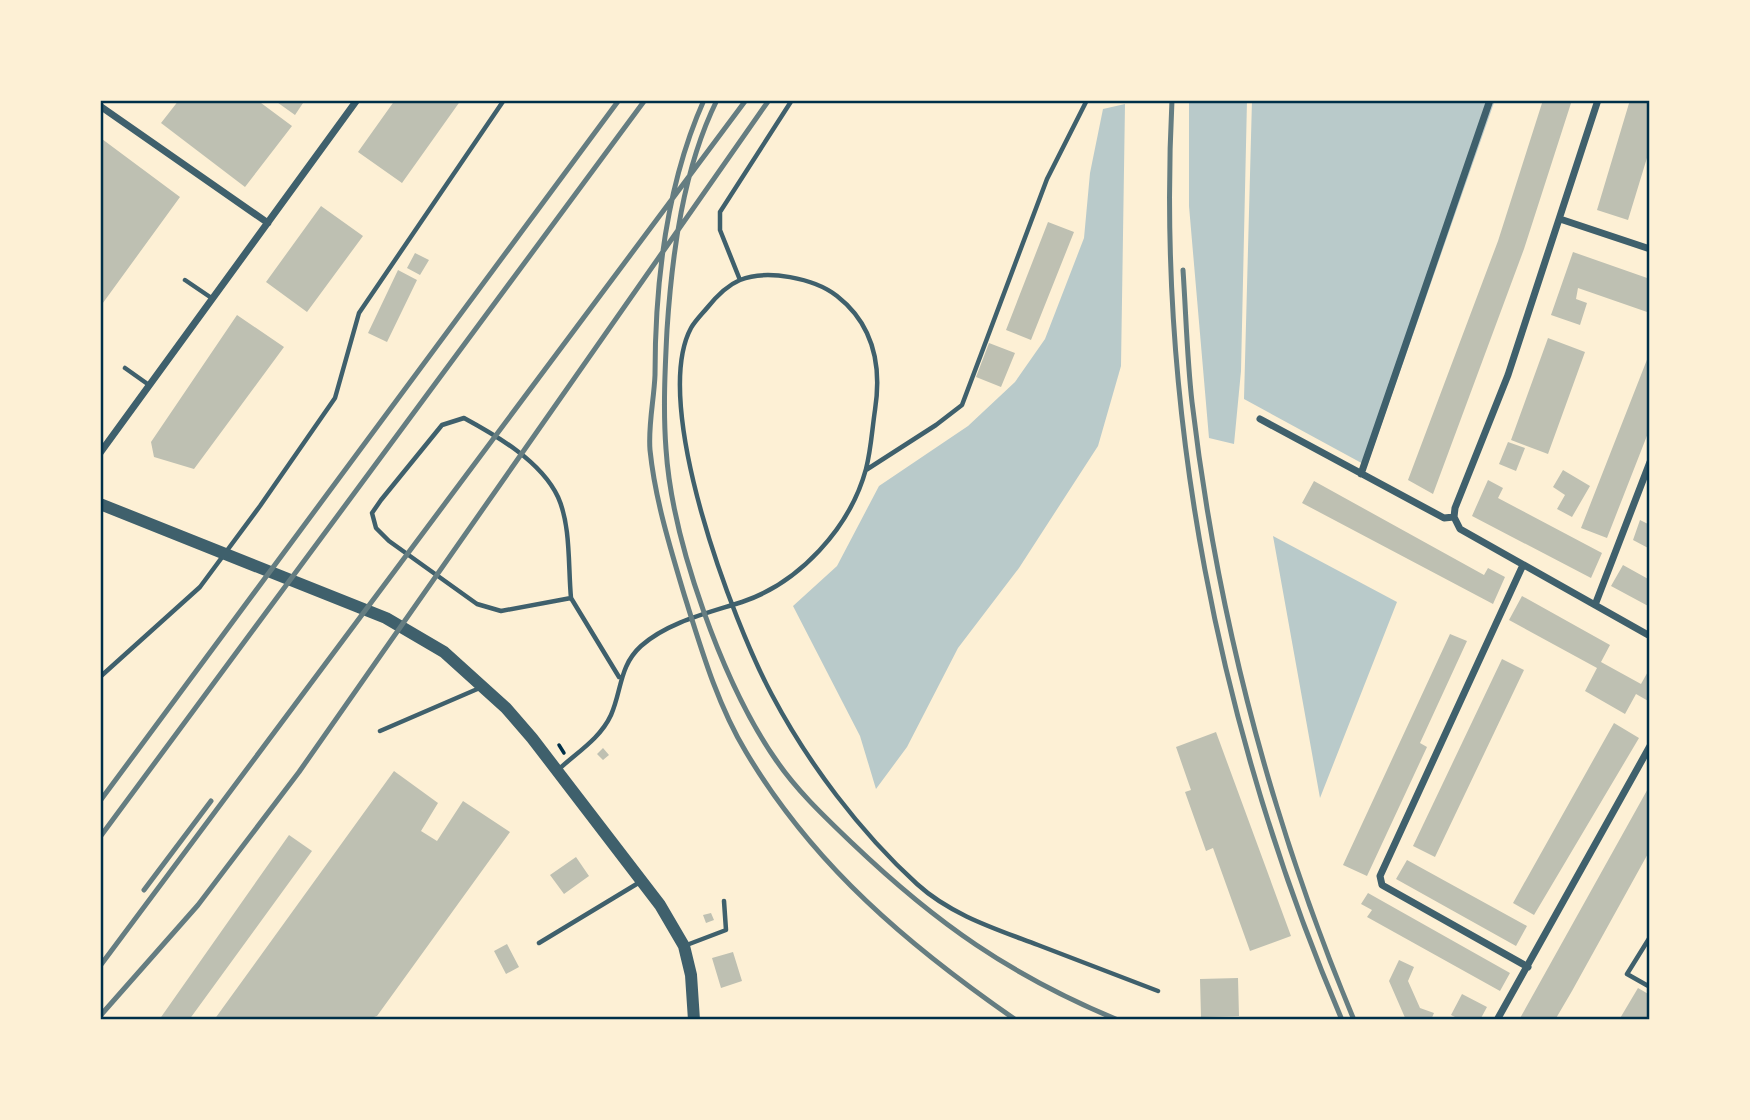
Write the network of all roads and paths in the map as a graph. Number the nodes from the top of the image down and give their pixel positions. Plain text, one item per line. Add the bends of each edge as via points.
1 (356, 100) edge
2 (504, 100) edge
3 (792, 100) edge
4 (1087, 100) edge
5 (1490, 100) edge
6 (1598, 100) edge
7 (100, 106) edge
8 (1560, 219) junction
9 (268, 223) junction
10 (1650, 249) edge
11 (185, 280) dead end
12 (740, 280) junction
13 (213, 299) junction
14 (125, 368) dead end
15 (149, 385) junction
16 (1260, 419) dead end
17 (100, 453) edge
18 (1650, 462) edge
19 (865, 471) junction
20 (1361, 474) junction
21 (100, 504) edge
22 (1454, 517) junction
23 (1524, 565) junction
24 (571, 598) junction
25 (1595, 605) junction
26 (1650, 636) edge
27 (100, 677) edge
28 (620, 678) junction
29 (484, 686) junction
30 (380, 732) dead end
31 (1650, 746) edge
32 (558, 770) junction
33 (642, 880) junction
34 (724, 901) dead end
35 (1650, 937) edge
36 (539, 943) dead end
37 (684, 946) junction
38 (1528, 967) junction
39 (1650, 988) edge
40 (1158, 991) dead end
41 (694, 1020) edge
42 (1497, 1020) edge

1 - 9 street
2 - 27 lane via 359,313 335,398 260,506 200,587
3 - 12 lane via 720,212 720,230
4 - 19 lane via 1047,179 962,405
5 - 20 street
6 - 8 street
7 - 9 street
8 - 10 street
8 - 22 street
9 - 13 street
11 - 13 lane
12 - 19 lane via 792,276 830,290 856,311 875,348 877,397
12 - 40 lane via 715,298 690,329 681,386 687,453 700,512 746,642 773,698 807,753 878,845 920,887 965,917
13 - 15 street
14 - 15 lane
15 - 17 street
16 - 20 street
18 - 25 street
19 - 28 lane via 837,526 800,569 754,598 674,625 652,638 627,662
20 - 22 street via 1444,518
21 - 29 street via 386,618 444,652
22 - 23 street via 1460,529
23 - 25 street
23 - 38 street via 1380,876 1381,885
24 - 24 lane via 501,611 477,604 376,528 373,513 442,425 464,418 512,447 549,482 565,522
24 - 28 lane
25 - 26 street
28 - 32 lane via 605,725
29 - 30 lane
29 - 32 street
31 - 38 street
32 - 33 street
33 - 36 lane
33 - 37 street
34 - 37 lane via 726,930
35 - 39 lane via 1627,974
37 - 41 street
38 - 42 street

